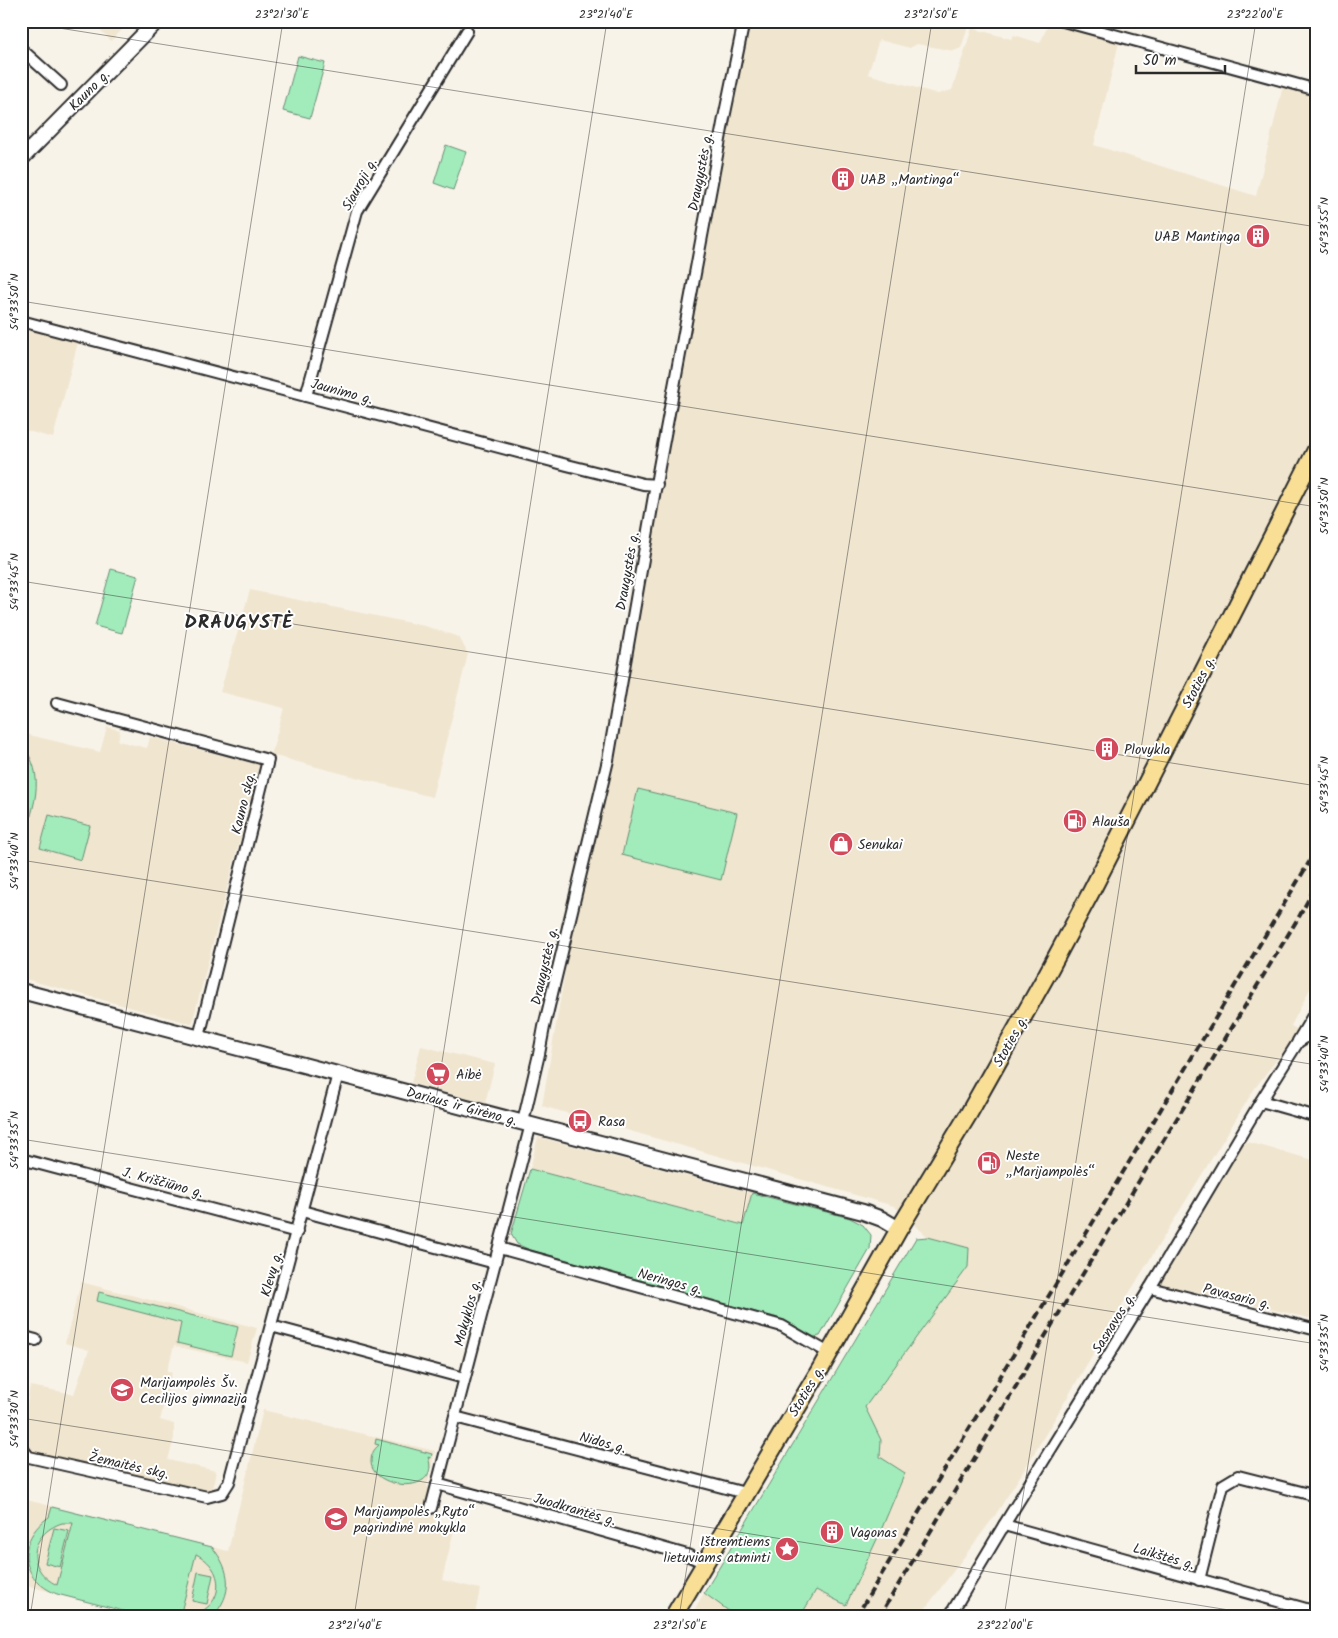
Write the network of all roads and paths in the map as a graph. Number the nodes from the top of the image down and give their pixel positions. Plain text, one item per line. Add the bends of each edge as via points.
1 (157, 21) edge
2 (744, 21) edge
3 (1063, 21) edge
4 (467, 31) dead end
5 (21, 49) edge
6 (61, 85) dead end
7 (1317, 90) edge
8 (21, 159) edge
9 (21, 321) edge
10 (306, 396) junction
11 (1317, 448) edge
12 (656, 485) junction
13 (57, 703) dead end
14 (21, 991) edge
15 (1317, 1010) edge
16 (1317, 1030) edge
17 (199, 1037) junction
18 (1298, 1042) junction
19 (338, 1074) junction
20 (1261, 1101) junction
21 (1317, 1117) edge
22 (527, 1123) junction
23 (21, 1159) edge
24 (302, 1211) junction
25 (899, 1229) junction
26 (297, 1232) junction
27 (499, 1248) junction
28 (495, 1262) junction
29 (1150, 1288) junction
30 (271, 1326) junction
31 (1317, 1330) edge
32 (21, 1336) edge
33 (36, 1340) dead end
34 (829, 1353) junction
35 (464, 1378) junction
36 (455, 1417) junction
37 (21, 1448) edge
38 (229, 1482) joint
39 (437, 1484) junction
40 (745, 1493) junction
41 (1317, 1496) edge
42 (431, 1508) dead end
43 (1004, 1525) junction
44 (705, 1563) junction
45 (1199, 1580) junction
46 (1317, 1612) edge
47 (673, 1617) edge
48 (949, 1617) edge

1 - 8 street, Kauno g.
2 - 12 street, Draugystės g.
3 - 7 street
4 - 10 street, Siauroji g. via 357,211
5 - 6 street
9 - 10 street, Jaunimo g.
10 - 12 street, Jaunimo g. via 567,465
11 - 25 main road, Stoties g. via 1067,938 973,1106
12 - 22 street, Draugystės g. via 607,768 546,1017
13 - 17 street, Kauno skg. via 268,760
14 - 17 street, Dariaus ir Girėno g.
15 - 18 street, Sasnavos g.
16 - 18 street, Sasnavos g.
17 - 19 street, Dariaus ir Girėno g.
18 - 20 street, Sasnavos g.
19 - 22 street, Dariaus ir Girėno g.
19 - 24 street, Klevų g.
20 - 21 street
20 - 29 street, Sasnavos g.
22 - 25 street, Dariaus ir Girėno g. via 863,1212
22 - 27 street, Mokyklos g.
23 - 26 street, J. Kriščiūno g.
24 - 26 street, Klevų g.
24 - 28 street
25 - 34 main road, Stoties g.
26 - 30 street, Klevų g.
27 - 28 street, Mokyklos g.
27 - 34 street, Neringos g. via 782,1326
28 - 35 street, Mokyklos g.
29 - 31 street, Pavasario g.
29 - 43 street, Sasnavos g.
30 - 35 street
30 - 38 street, Klevų g.
32 - 33 street
34 - 40 main road, Stoties g.
35 - 36 street, Mokyklos g.
36 - 39 street, Mokyklos g.
36 - 40 street, Nidos g.
37 - 38 street, Žemaitės skg. via 29,1456 207,1497 222,1494
39 - 42 street, Mokyklos g.
39 - 44 street, Juodkrantės g. via 687,1555
40 - 44 main road, Stoties g.
41 - 45 street via 1238,1476 1223,1485
43 - 45 street, Laikštės g.
43 - 48 street, Sasnavos g.
44 - 47 main road, Stoties g.
45 - 46 street, Laikštės g.

